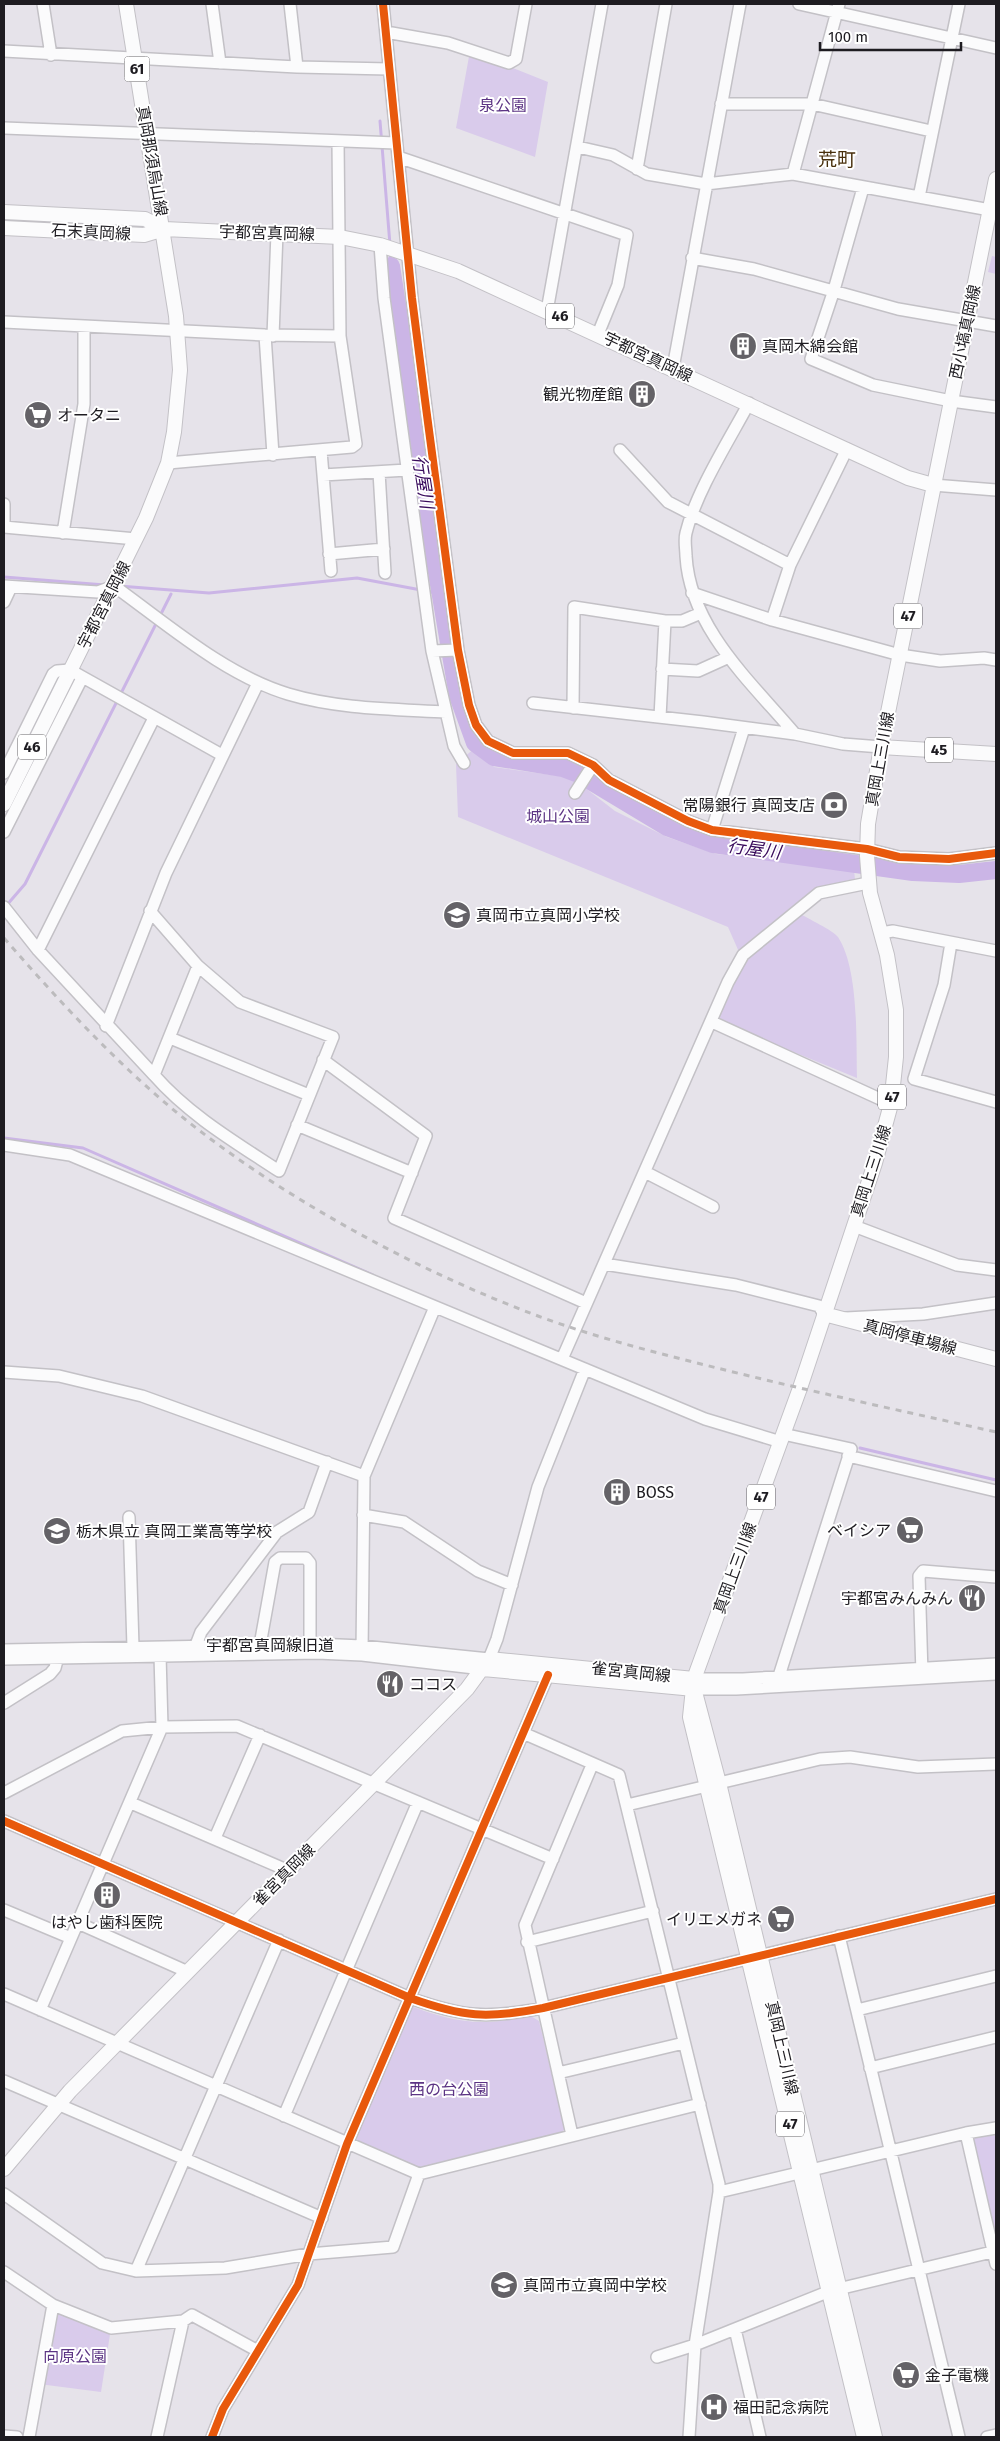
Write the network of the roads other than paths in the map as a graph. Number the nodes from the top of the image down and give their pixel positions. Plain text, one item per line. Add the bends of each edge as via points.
1 (43, 4) edge
2 (126, 4) edge
3 (212, 4) edge
4 (290, 4) edge
5 (383, 4) edge
6 (526, 4) edge
7 (602, 4) edge
8 (666, 4) edge
9 (740, 4) edge
10 (799, 4) edge
11 (959, 4) edge
12 (838, 8) edge
13 (386, 32) junction
14 (952, 38) junction
15 (996, 48) edge
16 (4, 52) edge
17 (52, 55) junction
18 (135, 58) junction
19 (220, 63) junction
20 (297, 67) junction
21 (389, 69) junction
22 (721, 104) junction
23 (812, 104) junction
24 (4, 128) edge
25 (931, 132) junction
26 (148, 134) junction
27 (338, 141) junction
28 (396, 143) junction
29 (578, 147) junction
30 (398, 157) junction
31 (637, 168) junction
32 (794, 174) junction
33 (996, 179) edge
34 (706, 184) junction
35 (863, 188) junction
36 (919, 197) junction
37 (990, 210) junction
38 (4, 212) edge
39 (564, 212) junction
40 (4, 228) edge
41 (164, 228) junction
42 (277, 234) junction
43 (340, 237) junction
44 (380, 245) junction
45 (408, 253) junction
46 (692, 258) junction
47 (834, 290) junction
48 (547, 311) junction
49 (968, 320) junction
50 (4, 322) edge
51 (84, 326) junction
52 (996, 326) edge
53 (178, 332) junction
54 (598, 334) junction
55 (269, 336) junction
56 (340, 336) junction
57 (673, 368) junction
58 (950, 401) junction
59 (749, 404) junction
60 (996, 408) edge
61 (846, 449) junction
62 (321, 450) junction
63 (620, 450) dead end
64 (273, 455) junction
65 (168, 463) junction
66 (407, 470) junction
67 (379, 472) junction
68 (323, 475) junction
69 (933, 485) junction
70 (996, 490) edge
71 (4, 504) edge
72 (692, 516) junction
73 (4, 527) edge
74 (62, 533) junction
75 (136, 539) junction
76 (384, 549) junction
77 (329, 554) junction
78 (790, 565) junction
79 (331, 571) dead end
80 (386, 573) dead end
81 (114, 586) junction
82 (8, 587) edge
83 (692, 593) junction
84 (4, 602) edge
85 (701, 613) junction
86 (772, 620) junction
87 (665, 621) junction
88 (458, 650) junction
89 (432, 651) junction
90 (900, 655) junction
91 (729, 657) junction
92 (996, 660) edge
93 (662, 669) junction
94 (76, 674) junction
95 (258, 683) junction
96 (533, 703) dead end
97 (573, 708) junction
98 (446, 712) junction
99 (660, 716) junction
100 (154, 718) junction
101 (744, 728) junction
102 (795, 734) junction
103 (881, 747) junction
104 (996, 754) edge
105 (222, 755) junction
106 (464, 763) dead end
107 (593, 765) junction
108 (4, 773) edge
109 (575, 792) dead end
110 (4, 804) edge
111 (712, 830) junction
112 (4, 832) edge
113 (867, 853) junction
114 (996, 853) edge
115 (868, 878) junction
116 (5, 909) edge
117 (150, 910) junction
118 (881, 934) junction
119 (951, 942) junction
120 (38, 950) junction
121 (996, 951) edge
122 (198, 966) junction
123 (712, 1022) junction
124 (106, 1026) junction
125 (170, 1038) junction
126 (324, 1060) junction
127 (154, 1075) junction
128 (309, 1095) junction
129 (996, 1102) edge
130 (891, 1104) junction
131 (297, 1125) junction
132 (4, 1145) edge
133 (645, 1172) junction
134 (412, 1173) junction
135 (712, 1207) dead end
136 (854, 1226) junction
137 (604, 1264) junction
138 (996, 1270) edge
139 (586, 1303) junction
140 (996, 1303) edge
141 (435, 1307) junction
142 (824, 1314) junction
143 (842, 1319) junction
144 (562, 1359) junction
145 (996, 1359) edge
146 (585, 1369) junction
147 (4, 1372) edge
148 (782, 1438) junction
149 (848, 1456) junction
150 (327, 1462) junction
151 (364, 1476) junction
152 (996, 1491) edge
153 (363, 1515) junction
154 (129, 1517) dead end
155 (996, 1577) edge
156 (512, 1585) junction
157 (310, 1644) junction
158 (260, 1645) junction
159 (196, 1646) junction
160 (133, 1647) junction
161 (4, 1650) edge
162 (362, 1651) junction
163 (59, 1654) junction
164 (160, 1655) junction
165 (4, 1660) edge
166 (486, 1664) junction
167 (996, 1664) edge
168 (922, 1672) junction
169 (548, 1674) junction
170 (996, 1674) edge
171 (779, 1676) junction
172 (694, 1684) junction
173 (4, 1702) edge
174 (162, 1727) junction
175 (524, 1733) junction
176 (260, 1735) junction
177 (996, 1764) edge
178 (592, 1765) junction
179 (375, 1783) junction
180 (713, 1785) junction
181 (4, 1793) edge
182 (418, 1802) junction
183 (131, 1803) junction
184 (627, 1806) junction
185 (4, 1821) edge
186 (482, 1828) junction
187 (215, 1838) junction
188 (553, 1859) junction
189 (103, 1865) junction
190 (289, 1871) junction
191 (996, 1899) edge
192 (4, 1910) edge
193 (653, 1911) junction
194 (237, 1922) junction
195 (78, 1923) junction
196 (839, 1936) junction
197 (71, 1938) junction
198 (278, 1940) junction
199 (527, 1942) junction
200 (755, 1956) junction
201 (346, 1970) junction
202 (188, 1972) junction
203 (996, 1976) edge
204 (669, 1977) junction
205 (4, 1994) edge
206 (410, 1998) junction
207 (543, 2008) junction
208 (40, 2010) junction
209 (857, 2010) junction
210 (996, 2037) edge
211 (117, 2043) junction
212 (684, 2043) junction
213 (870, 2068) junction
214 (558, 2073) junction
215 (4, 2081) edge
216 (216, 2086) junction
217 (58, 2104) junction
218 (700, 2104) junction
219 (284, 2116) junction
220 (996, 2128) edge
221 (966, 2133) junction
222 (572, 2135) junction
223 (347, 2144) junction
224 (890, 2153) junction
225 (185, 2161) junction
226 (4, 2169) edge
227 (807, 2172) junction
228 (419, 2174) junction
229 (720, 2192) junction
230 (4, 2194) edge
231 (322, 2218) junction
232 (995, 2252) edge
233 (310, 2254) junction
234 (996, 2264) edge
235 (136, 2270) junction
236 (919, 2270) junction
237 (5, 2277) edge
238 (835, 2289) junction
239 (53, 2305) junction
240 (183, 2321) junction
241 (735, 2329) junction
242 (695, 2345) junction
243 (258, 2351) junction
244 (657, 2357) dead end
245 (996, 2435) edge
246 (4, 2436) edge
247 (17, 2437) edge
248 (30, 2437) edge
249 (157, 2437) edge
250 (212, 2437) edge
251 (689, 2437) edge
252 (760, 2437) edge
253 (864, 2437) edge
254 (875, 2437) edge
255 (959, 2437) edge
256 (987, 2437) edge

1 - 17 street
2 - 18 main road, 真岡那須烏山線 / 61
3 - 19 street
4 - 20 street
5 - 13 street
6 - 13 street via 516,59 509,63 448,43
7 - 29 street
8 - 31 street
9 - 22 street
10 - 12 street
11 - 14 street
12 - 14 street
12 - 23 street
13 - 21 street
14 - 15 street
14 - 25 street
16 - 17 street
17 - 18 street
18 - 19 street
18 - 26 main road, 真岡那須烏山線 / 61
19 - 20 street
20 - 21 street
21 - 28 street
22 - 23 street
22 - 34 street
23 - 25 street
23 - 32 street
24 - 26 street
25 - 36 street
26 - 27 street
26 - 41 main road, 真岡那須烏山線 / 61
27 - 28 street
27 - 43 street
28 - 30 street
29 - 31 street via 613,155
29 - 39 street
30 - 39 street
30 - 45 street
31 - 34 street via 647,174
32 - 34 street
32 - 35 street
33 - 37 main road, 西小塙真岡線
34 - 46 street
35 - 36 street
35 - 47 street
36 - 37 street
37 - 49 main road, 西小塙真岡線
38 - 41 main road, 石末真岡線 via 145,219
39 - 48 street
39 - 54 street via 627,235 618,285
40 - 41 main road, 石末真岡線 via 144,235
41 - 42 main road, 宇都宮真岡線 / 46
41 - 53 main road, 宇都宮真岡線 / 46
42 - 43 main road, 宇都宮真岡線 / 46
42 - 55 street
43 - 44 main road, 宇都宮真岡線 / 46
43 - 56 street
44 - 45 main road, 宇都宮真岡線 / 46
44 - 66 street
45 - 48 main road, 宇都宮真岡線 / 46 via 458,270
45 - 88 street
46 - 47 street via 754,269
46 - 57 street
47 - 49 street via 898,309 958,321
47 - 58 street via 811,359 873,385
48 - 54 main road, 宇都宮真岡線 / 46
49 - 52 street
49 - 58 main road, 西小塙真岡線
50 - 51 street
51 - 53 street
51 - 74 street via 84,404
53 - 55 street
53 - 65 main road, 宇都宮真岡線 / 46 via 179,401
54 - 57 main road, 宇都宮真岡線 / 46
55 - 56 street
55 - 64 street
56 - 62 street via 356,444
57 - 59 main road, 宇都宮真岡線 / 46
58 - 60 street
58 - 69 main road, 西小塙真岡線
59 - 61 main road, 宇都宮真岡線 / 46
59 - 72 street via 707,481
61 - 69 main road, 宇都宮真岡線 / 46 via 916,482
61 - 78 street
62 - 64 street
62 - 68 street
63 - 72 street via 668,502
64 - 65 street
65 - 75 main road, 宇都宮真岡線 / 46
66 - 67 street
66 - 89 street
67 - 68 street
67 - 76 street
68 - 77 street
69 - 70 street
69 - 90 main road, 真岡上三川線 / 47
71 - 73 street
72 - 78 street
72 - 83 street via 685,535
73 - 74 street
74 - 75 street
75 - 81 main road, 宇都宮真岡線 / 46
76 - 77 street
76 - 80 street
77 - 79 street
78 - 86 street
81 - 82 street via 98,592
81 - 94 main road, 宇都宮真岡線 / 46
81 - 95 street via 214,657
82 - 84 street
83 - 85 street
83 - 86 street
85 - 87 street via 682,621
85 - 91 street
86 - 90 street
87 - 93 street
87 - 97 street via 574,607
88 - 89 street
88 - 107 street via 469,704 476,725 488,741 513,753 568,753
89 - 98 street
90 - 92 street via 940,661
90 - 103 main road, 真岡上三川線 / 47
91 - 93 street via 698,671
91 - 102 street
93 - 99 street
94 - 100 street
94 - 108 street via 63,670 54,674
94 - 110 main road, 宇都宮真岡線 / 46
94 - 112 street
95 - 98 street via 319,702
95 - 105 street
96 - 97 street
97 - 99 street
98 - 106 street via 454,746
99 - 101 street
100 - 105 street
100 - 120 street
101 - 102 street
101 - 111 street
102 - 103 street via 843,744
103 - 104 main road, 45
103 - 113 main road, 真岡上三川線 / 47
105 - 117 street
107 - 109 street
107 - 111 street via 609,780
111 - 113 street
113 - 114 street via 925,859
113 - 115 main road, 真岡上三川線 / 47
115 - 118 main road, 真岡上三川線 / 47
115 - 123 street via 820,893 743,955
116 - 120 street
117 - 122 street
117 - 124 street
118 - 119 street via 893,931
118 - 130 main road, 真岡上三川線 / 47 via 896,1010 896,1058
119 - 121 street
119 - 129 street via 944,985 914,1080
120 - 124 street
122 - 125 street
122 - 126 street via 240,1002 333,1037
123 - 130 street
123 - 133 street
124 - 127 street
125 - 127 street
125 - 128 street
126 - 128 street
126 - 134 street via 426,1136
127 - 131 street via 173,1096 219,1132 278,1171
128 - 131 street
130 - 136 main road, 真岡上三川線 / 47 via 883,1139
131 - 134 street
132 - 141 street via 70,1155
133 - 135 street
133 - 137 street
134 - 139 street via 394,1218
136 - 138 street via 958,1265
136 - 142 main road, 真岡上三川線 / 47
137 - 139 street
137 - 142 street via 759,1289 819,1306
139 - 144 street
140 - 143 street via 923,1314
141 - 144 street
141 - 151 street
142 - 143 main road, 真岡停車場線
142 - 148 main road, 真岡上三川線 / 47
143 - 145 main road, 真岡停車場線
144 - 146 street
146 - 148 street via 705,1419
146 - 156 street via 538,1487
147 - 150 street via 59,1376 142,1396
148 - 149 street via 851,1449
148 - 172 main road, 真岡上三川線 / 47
149 - 152 street
149 - 171 street
150 - 151 street
150 - 159 street via 308,1512 276,1532 201,1632
151 - 153 street
153 - 156 street via 404,1522 478,1571
153 - 162 street
154 - 160 street
155 - 168 street via 923,1571 919,1576
156 - 166 street
157 - 158 street, 宇都宮真岡線旧道
157 - 158 street via 310,1563 306,1558 280,1558 275,1562
157 - 162 street, 宇都宮真岡線旧道
158 - 159 street, 宇都宮真岡線旧道
159 - 160 street, 宇都宮真岡線旧道
160 - 163 street, 宇都宮真岡線旧道
161 - 163 street
162 - 164 street, 宇都宮真岡線旧道
162 - 166 street, 宇都宮真岡線旧道
163 - 164 street, 宇都宮真岡線旧道
163 - 165 street
163 - 173 street via 55,1668 43,1680
164 - 174 street
166 - 169 main road, 雀宮真岡線
166 - 172 main road, 雀宮真岡線
166 - 179 main road, 雀宮真岡線 via 467,1689
167 - 168 street
168 - 170 street
168 - 171 street
168 - 172 street via 744,1689
169 - 172 main road, 雀宮真岡線
169 - 175 street
171 - 172 street
172 - 180 main road, 真岡上三川線 / 47
174 - 176 street via 238,1726
174 - 181 street via 122,1731 107,1737
174 - 183 street
175 - 178 street
175 - 186 street
176 - 179 street
176 - 187 street
177 - 180 street via 918,1767 850,1757 820,1759
178 - 184 street via 619,1775
178 - 188 street
179 - 182 street
179 - 190 main road, 雀宮真岡線
180 - 184 street
180 - 200 main road, 真岡上三川線 / 47
182 - 186 street
182 - 201 street
183 - 187 street
183 - 189 street
184 - 193 street
185 - 189 street
186 - 188 street
186 - 206 street
187 - 190 street
188 - 199 street via 524,1925
189 - 194 street
189 - 195 street
190 - 194 main road, 雀宮真岡線
191 - 196 street
192 - 197 street
193 - 199 street
193 - 204 street
194 - 198 street
194 - 202 main road, 雀宮真岡線
195 - 197 street
195 - 202 street
196 - 200 street
196 - 209 street
197 - 208 street
198 - 201 street
198 - 216 street
199 - 207 street
200 - 204 street
200 - 227 main road, 真岡上三川線 / 47
201 - 206 street
201 - 219 street
202 - 211 main road, 雀宮真岡線
203 - 209 street
204 - 207 street
204 - 212 street
205 - 208 street
206 - 207 street via 472,2016 504,2015
206 - 223 street
207 - 214 street
208 - 211 street
209 - 213 street
210 - 213 street
211 - 216 street
211 - 217 main road, 雀宮真岡線
212 - 214 street
212 - 218 street
213 - 224 street
214 - 222 street
215 - 217 street
216 - 219 street
216 - 225 street
217 - 225 street
217 - 226 main road, 雀宮真岡線
218 - 222 street
218 - 229 street
219 - 223 street
220 - 221 street
221 - 224 street
221 - 232 street
222 - 228 street
223 - 228 street
223 - 231 street
224 - 227 street
224 - 236 street
225 - 231 street
225 - 235 street
227 - 229 street
227 - 238 main road, 真岡上三川線 / 47
228 - 233 street via 393,2247
229 - 242 street
230 - 235 street via 102,2263
231 - 233 street
232 - 234 street
232 - 236 street
233 - 235 street via 225,2268
233 - 243 street via 298,2285
236 - 238 street
236 - 255 street
237 - 239 street
238 - 241 street
238 - 253 main road, 真岡上三川線 / 47
238 - 254 main road, 真岡上三川線 / 47
239 - 240 street via 111,2328
239 - 248 street
240 - 243 street via 192,2315
240 - 249 street
241 - 242 street
241 - 252 street
242 - 244 street
242 - 251 street
243 - 250 street via 224,2409
245 - 256 street
246 - 247 street

